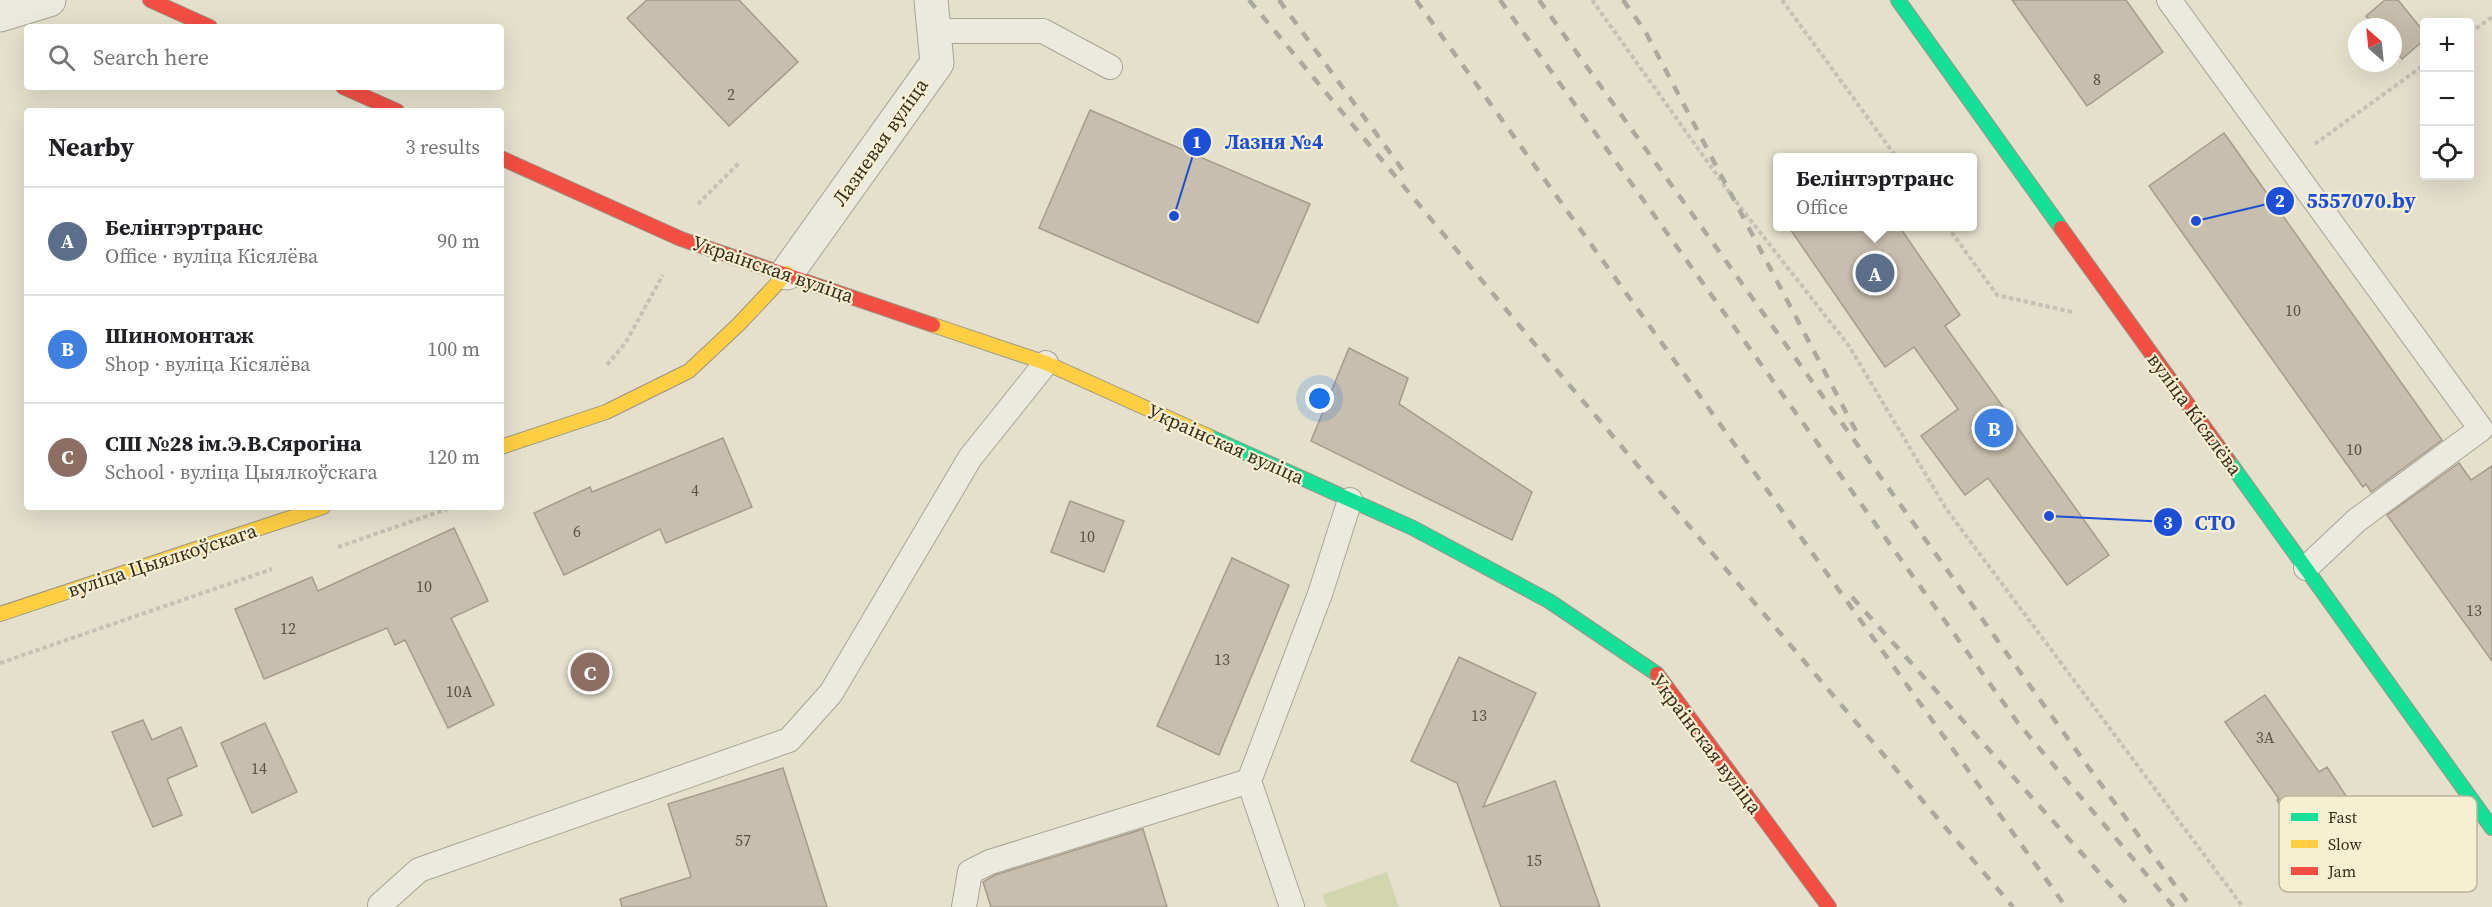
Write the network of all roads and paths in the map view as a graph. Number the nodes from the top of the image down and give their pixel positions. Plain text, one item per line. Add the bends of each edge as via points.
1 (49, 0) edge
2 (150, 0) edge
3 (1592, 0) edge
4 (1782, 0) edge
5 (1898, 0) edge
6 (2169, 0) edge
7 (0, 15) edge
8 (932, 15) edge
9 (2492, 17) edge
10 (203, 24) edge
11 (2474, 30) edge
12 (1110, 67) dead end
13 (2420, 68) edge
14 (351, 90) edge
15 (390, 108) edge
16 (1893, 153) edge
17 (504, 159) edge
18 (739, 164) dead end
19 (2288, 164) junction
20 (693, 209) dead end
21 (1951, 231) edge
22 (787, 273) junction
23 (661, 280) dead end
24 (2079, 313) dead end
25 (1046, 363) junction
26 (603, 369) dead end
27 (504, 446) edge
28 (1350, 500) junction
29 (314, 510) edge
30 (444, 510) edge
31 (328, 550) dead end
32 (283, 566) dead end
33 (2306, 568) junction
34 (0, 614) edge
35 (0, 663) edge
36 (1249, 781) junction
37 (2469, 796) edge
38 (2477, 807) edge
39 (2492, 828) edge
40 (381, 907) edge
41 (964, 907) edge
42 (1292, 907) edge
43 (1829, 907) edge
44 (2243, 907) edge

1 - 7 street
2 - 10 street
3 - 44 path via 1734,199 1849,346 1947,510
4 - 16 path
5 - 33 street, вуліца Кісялёва
6 - 19 lane
8 - 12 lane via 1043,31
8 - 22 street, Лазневая вуліца via 937,63
9 - 11 path
13 - 19 path
14 - 15 street
17 - 22 street, Украінская вуліца via 681,239
18 - 20 path
19 - 33 lane via 2481,429 2358,520
21 - 24 path via 1997,295
22 - 25 street, Украінская вуліца
22 - 27 street via 689,371 606,412
23 - 26 path via 626,342
25 - 28 street, Украінская вуліца
25 - 40 lane via 970,458 831,693 789,740 419,870
28 - 36 lane via 1320,594
28 - 43 street, Украінская вуліца via 1413,528 1549,601 1657,674
29 - 34 street, вуліца Цыялкоўскага
30 - 31 path
32 - 35 path
33 - 37 street, вуліца Кісялёва
36 - 41 lane via 990,862 970,872
36 - 42 lane
38 - 39 street, вуліца Кісялёва

